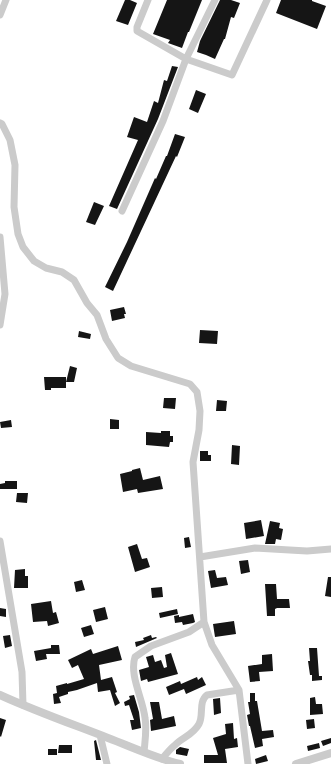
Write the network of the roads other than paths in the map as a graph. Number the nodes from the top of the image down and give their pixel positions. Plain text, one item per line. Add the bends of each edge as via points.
1 (6, 0) edge
2 (148, 0) edge
3 (215, 0) edge
4 (267, 0) edge
5 (0, 16) edge
6 (186, 59) junction
7 (0, 122) edge
8 (122, 211) dead end
9 (0, 238) edge
10 (0, 325) edge
11 (0, 541) edge
12 (331, 549) edge
13 (200, 557) junction
14 (204, 622) junction
15 (239, 690) junction
16 (0, 695) edge
17 (22, 705) junction
18 (100, 735) junction
19 (144, 752) junction
20 (331, 753) edge
21 (162, 759) junction
22 (107, 764) edge
23 (180, 764) edge
24 (248, 764) edge
25 (296, 764) edge

1 - 5 street
2 - 6 street via 137,31
3 - 6 street
4 - 6 street via 232,75
6 - 8 street via 163,121
7 - 13 street via 10,140 15,165 14,207 18,234 23,247 34,261 46,268 62,272 74,280 97,315 106,339 118,358 131,366 190,384 197,392 199,430 193,462
9 - 10 street via 5,294
11 - 17 street via 22,672
12 - 13 street via 246,549
13 - 14 street
14 - 15 street via 212,645
14 - 19 street via 189,632 151,646 135,657 133,671 143,704 146,726
15 - 21 street via 204,697 202,718 198,726
15 - 24 street
16 - 17 street
17 - 18 street
18 - 19 street
18 - 22 street
19 - 21 street
20 - 25 street
21 - 23 street

